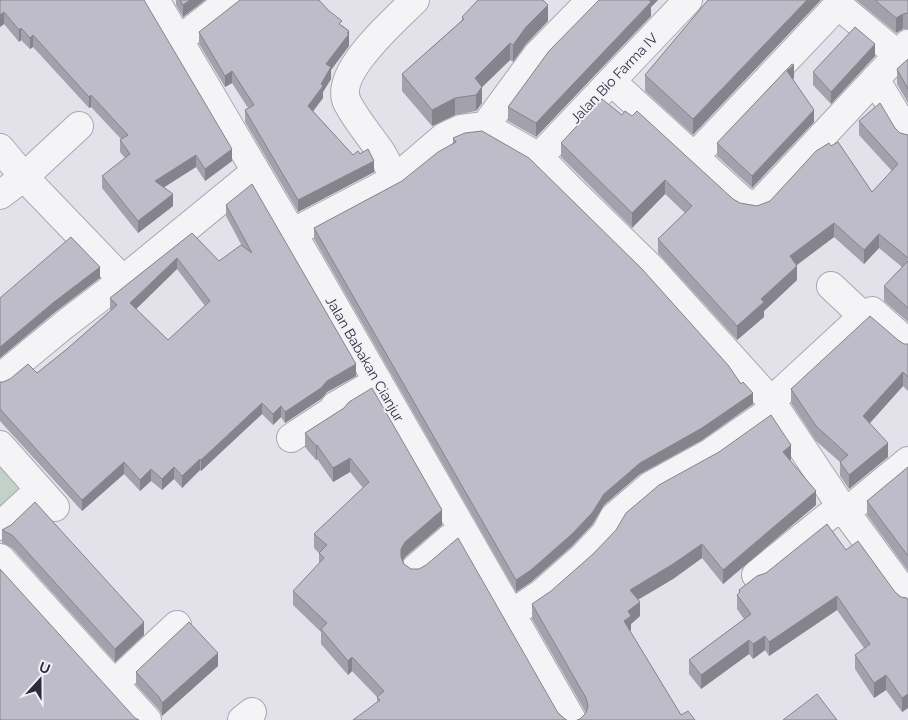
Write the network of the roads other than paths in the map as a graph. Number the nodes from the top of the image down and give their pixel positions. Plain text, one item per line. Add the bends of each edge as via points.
1 (155, 0) edge
2 (230, 0) edge
3 (590, 0) edge
4 (688, 0) edge
5 (411, 1) edge
6 (179, 40) junction
7 (903, 49) edge
8 (875, 79) junction
9 (611, 81) junction
10 (79, 126) dead end
11 (484, 126) junction
12 (908, 134) edge
13 (0, 148) edge
14 (539, 157) junction
15 (694, 157) junction
16 (256, 171) junction
17 (24, 178) junction
18 (395, 179) junction
19 (0, 195) edge
20 (292, 233) junction
21 (123, 280) junction
22 (831, 286) dead end
23 (863, 316) junction
24 (904, 331) edge
25 (0, 378) edge
26 (378, 381) junction
27 (773, 405) junction
28 (291, 438) dead end
29 (0, 445) edge
30 (908, 461) edge
31 (843, 509) junction
32 (0, 526) edge
33 (462, 528) junction
34 (0, 558) edge
35 (416, 568) edge
36 (756, 574) edge
37 (908, 597) edge
38 (511, 614) junction
39 (177, 625) dead end
40 (114, 684) junction
41 (147, 720) edge
42 (572, 720) edge

1 - 6 street, Jalan Babakan Cianjur
2 - 6 street
3 - 11 street via 536,56
4 - 9 street, Jalan Bio Farma IV
5 - 18 street via 355,65 344,93 347,103
6 - 16 street, Jalan Babakan Cianjur
7 - 8 street
7 - 15 street via 838,5
8 - 12 street
8 - 15 street via 759,204 744,202
9 - 14 street, Jalan Bio Farma IV
9 - 15 street
10 - 17 street
11 - 14 street
11 - 18 street via 461,129 444,137
13 - 17 street
14 - 27 street via 653,270
16 - 20 street, Jalan Babakan Cianjur
16 - 21 street
17 - 19 street
17 - 21 street
18 - 20 street
20 - 26 street, Jalan Babakan Cianjur
21 - 25 street
22 - 23 street
23 - 24 street via 872,311
23 - 27 street
26 - 28 street via 335,406
26 - 33 street, Jalan Babakan Cianjur
27 - 31 street
27 - 38 street via 710,453 650,486 614,518 605,534 584,557 541,594
29 - 32 street via 47,498
30 - 31 street
31 - 36 street
31 - 37 street
33 - 35 street
33 - 38 street, Jalan Babakan Cianjur
34 - 40 street
38 - 42 street, Jalan Babakan Cianjur
39 - 40 street
40 - 41 street

